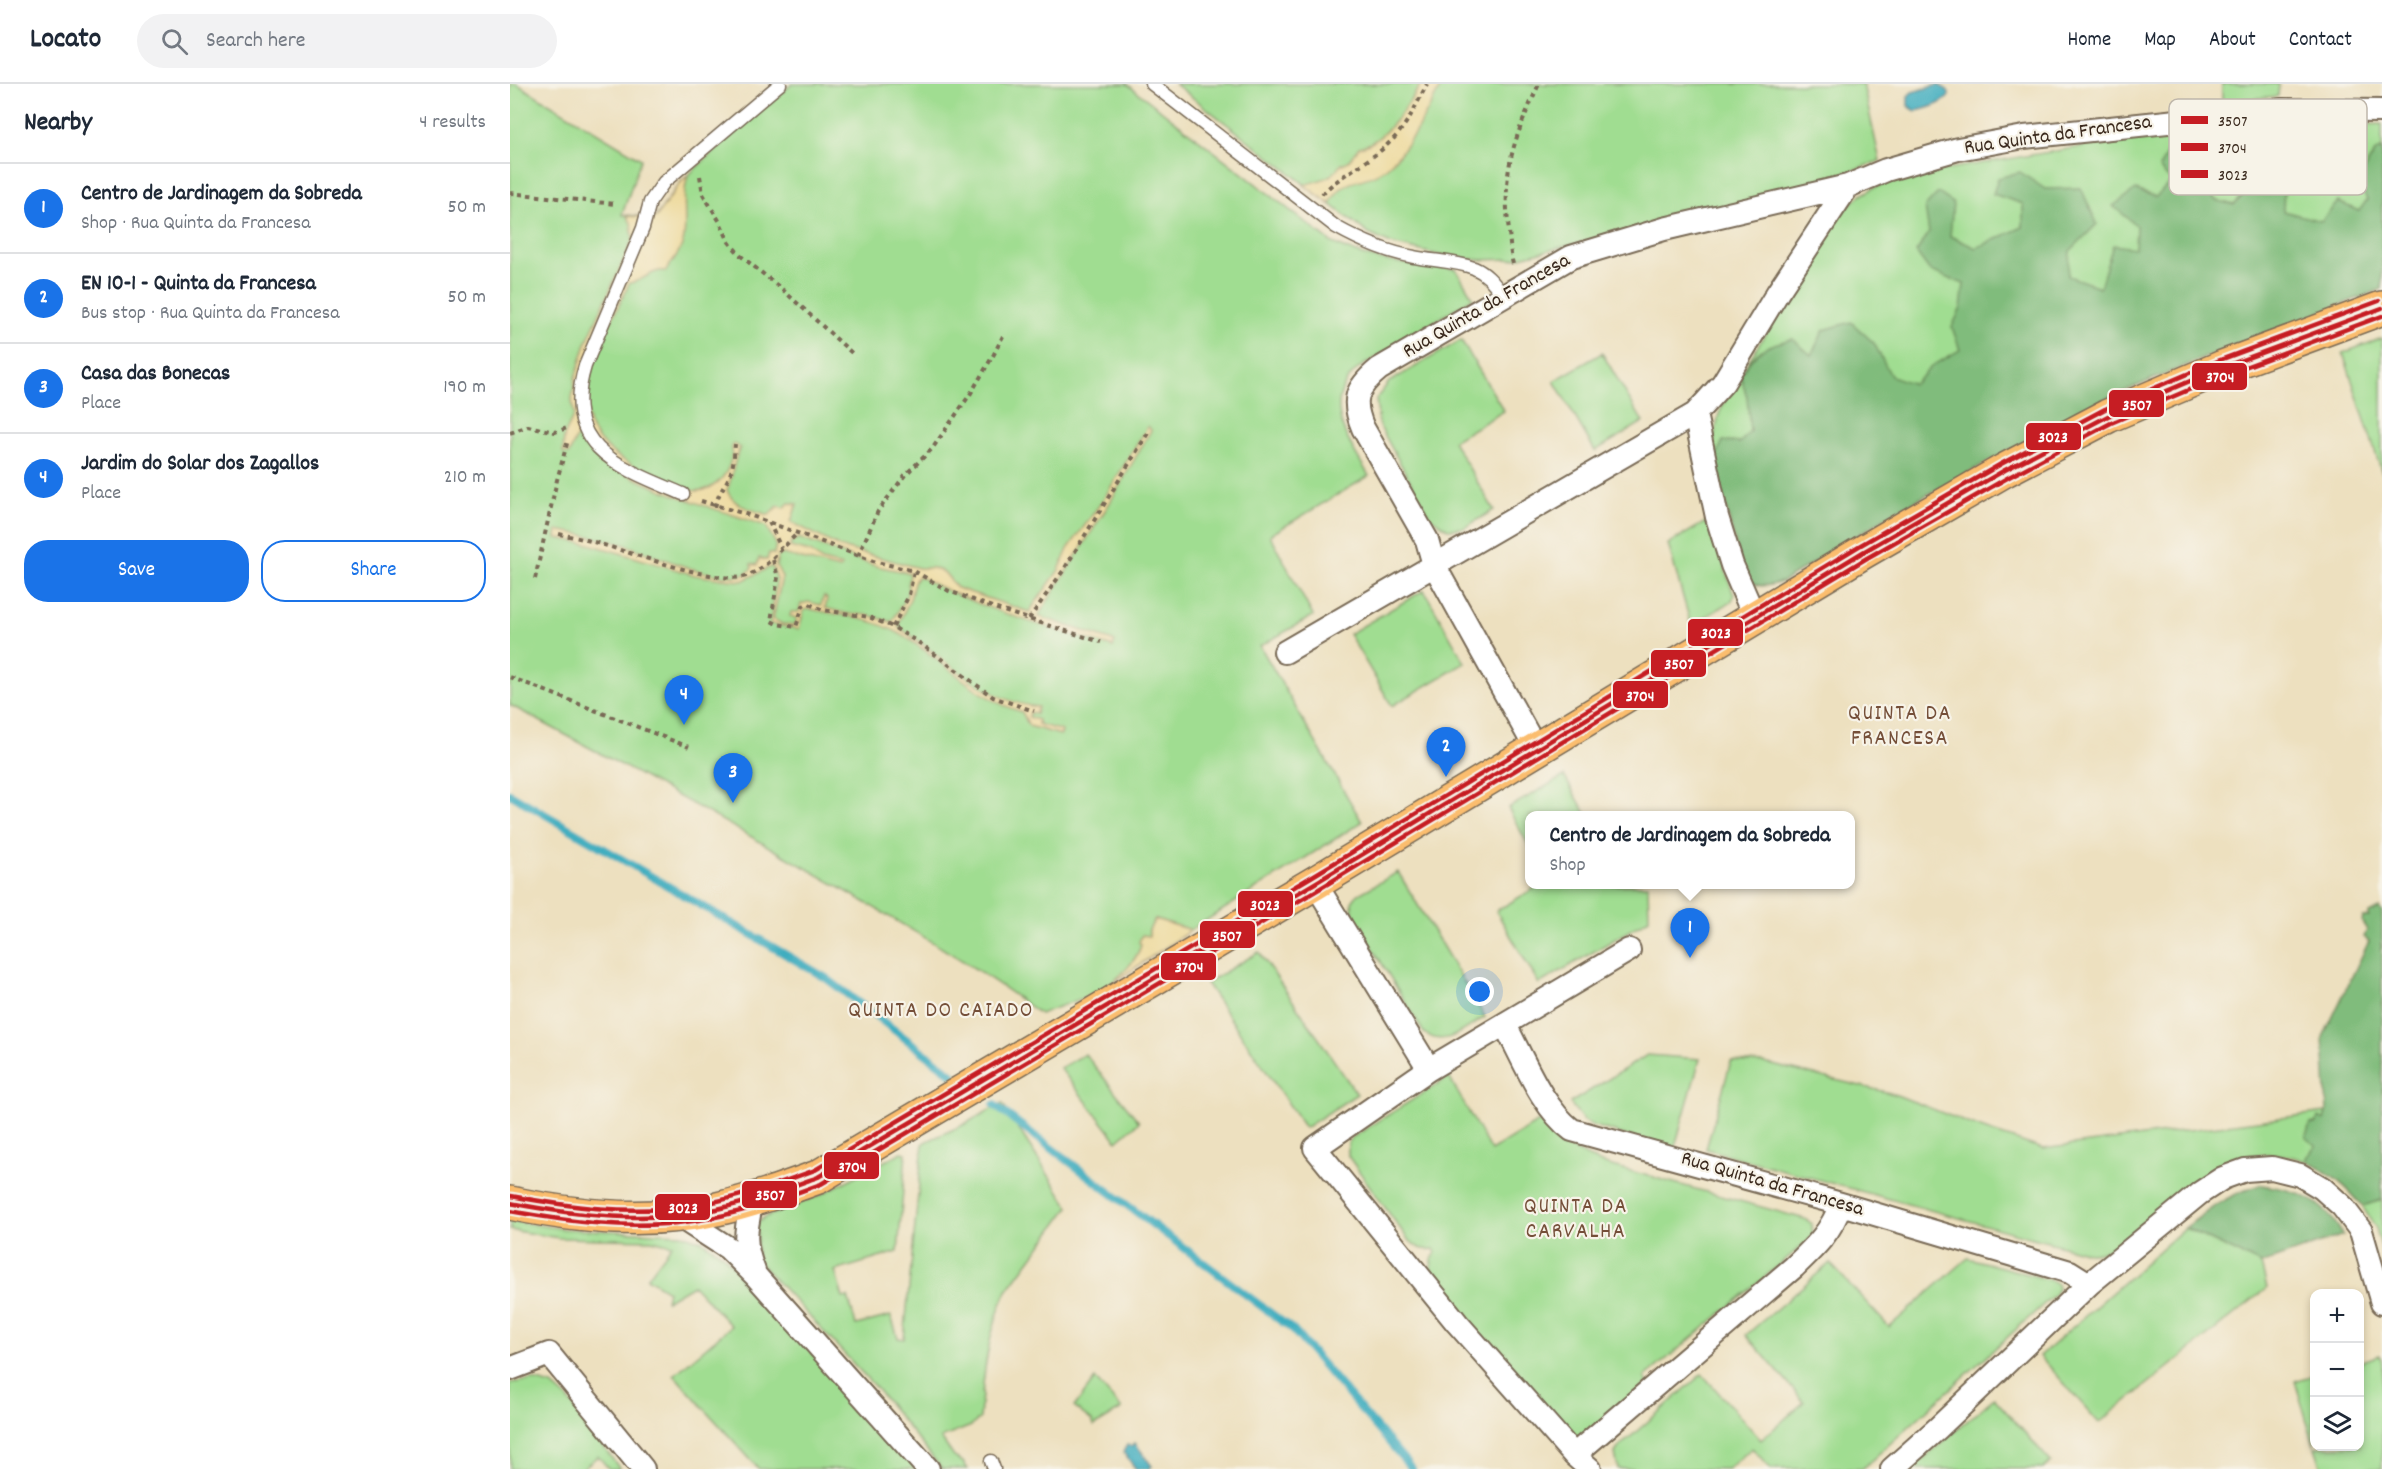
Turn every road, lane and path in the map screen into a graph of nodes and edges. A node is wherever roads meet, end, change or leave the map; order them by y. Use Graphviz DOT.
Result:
graph roads {
  1 [pos="780,84"];
  2 [pos="1152,84"];
  3 [pos="1427,84"];
  4 [pos="1539,84"];
  5 [pos="2367,111"];
  6 [pos="2382,111"];
  7 [pos="2169,121"];
  8 [pos="700,152"];
  9 [pos="1848,186"];
  10 [pos="510,193"];
  11 [pos="615,204"];
  12 [pos="1310,208"];
  13 [pos="1511,292"];
  14 [pos="2382,308"];
  15 [pos="1003,336"];
  16 [pos="854,355"];
  17 [pos="1695,414"];
  18 [pos="577,417"];
  19 [pos="510,433"];
  20 [pos="1148,433"];
  21 [pos="735,444"];
  22 [pos="683,494"];
  23 [pos="715,507"];
  24 [pos="769,522"];
  25 [pos="798,533"];
  26 [pos="559,534"];
  27 [pos="781,548"];
  28 [pos="858,556"];
  29 [pos="773,560"];
  30 [pos="1434,565"];
  31 [pos="914,571"];
  32 [pos="535,579"];
  33 [pos="1755,618"];
  34 [pos="1029,619"];
  35 [pos="892,627"];
  36 [pos="1101,642"];
  37 [pos="1285,652"];
  38 [pos="510,677"];
  39 [pos="1035,711"];
  40 [pos="688,747"];
  41 [pos="1536,748"];
  42 [pos="1315,883"];
  43 [pos="1629,950"];
  44 [pos="1505,1025"];
  45 [pos="1429,1069"];
  46 [pos="752,1200"];
  47 [pos="510,1203"];
  48 [pos="1841,1204"];
  49 [pos="677,1215"];
  50 [pos="755,1275"];
  51 [pos="2089,1284"];
  52 [pos="2382,1303"];
  53 [pos="510,1370"];
  54 [pos="1582,1462"];
  55 [pos="643,1469"];
  56 [pos="928,1469"];
  57 [pos="1892,1469"];
  1 -- 8 [label="lane"];
  2 -- 12 [label="lane"];
  3 -- 12 [label="path"];
  4 -- 13 [label="path"];
  5 -- 6 [label="street, Rua Quinta da Francesa"];
  7 -- 9 [label="street, Rua Quinta da Francesa"];
  8 -- 16 [label="path"];
  8 -- 18 [label="lane"];
  9 -- 13 [label="street, Rua Quinta da Francesa"];
  9 -- 17 [label="street"];
  10 -- 11 [label="path"];
  12 -- 13 [label="lane"];
  13 -- 30 [label="street, Rua Quinta da Francesa"];
  14 -- 33 [label="main road"];
  15 -- 28 [label="path"];
  17 -- 30 [label="street"];
  17 -- 33 [label="street"];
  18 -- 19 [label="path"];
  18 -- 22 [label="lane"];
  18 -- 32 [label="path"];
  20 -- 34 [label="path"];
  21 -- 23 [label="path"];
  22 -- 23 [label="path"];
  23 -- 24 [label="path"];
  24 -- 25 [label="path"];
  24 -- 27 [label="path"];
  25 -- 27 [label="path"];
  25 -- 28 [label="path"];
  26 -- 29 [label="path"];
  27 -- 29 [label="path"];
  28 -- 31 [label="path"];
  29 -- 35 [label="path"];
  30 -- 37 [label="street"];
  30 -- 41 [label="street, Rua Quinta da Francesa"];
  31 -- 34 [label="path"];
  31 -- 35 [label="path"];
  33 -- 41 [label="main road"];
  34 -- 36 [label="path"];
  35 -- 39 [label="path"];
  38 -- 40 [label="path"];
  41 -- 42 [label="main road"];
  42 -- 45 [label="street"];
  42 -- 46 [label="main road"];
  43 -- 44 [label="street"];
  44 -- 45 [label="street"];
  44 -- 48 [label="street, Rua Quinta da Francesa"];
  45 -- 54 [label="street"];
  46 -- 49 [label="main road"];
  46 -- 50 [label="street"];
  47 -- 49 [label="main road"];
  48 -- 51 [label="street, Rua Quinta da Francesa"];
  48 -- 54 [label="street"];
  49 -- 50 [label="street"];
  50 -- 56 [label="street"];
  51 -- 52 [label="street"];
  51 -- 57 [label="street"];
  53 -- 55 [label="street"];
}
